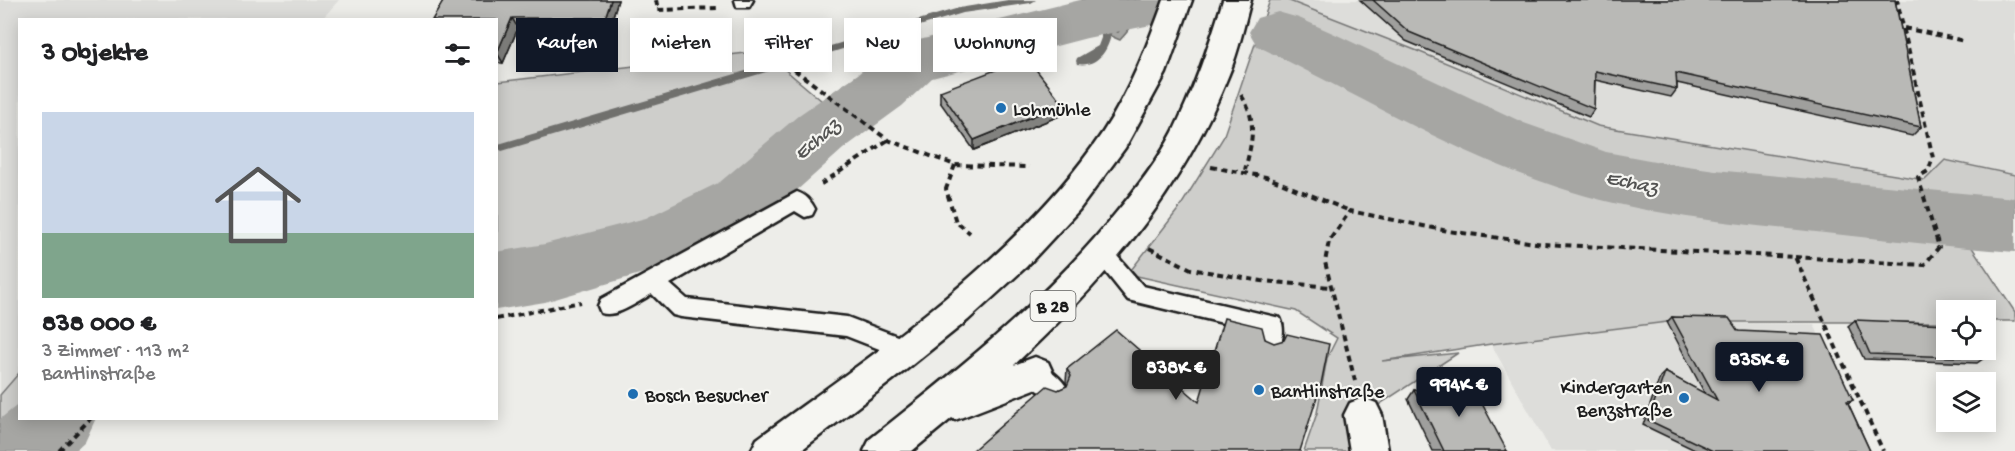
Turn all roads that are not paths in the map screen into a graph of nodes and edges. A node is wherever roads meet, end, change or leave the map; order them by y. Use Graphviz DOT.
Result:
graph roads {
  1 [pos="1178,0"];
  2 [pos="1237,0"];
  3 [pos="801,204"];
  4 [pos="1113,244"];
  5 [pos="654,282"];
  6 [pos="599,303"];
  7 [pos="1270,344"];
  8 [pos="905,350"];
  9 [pos="1046,382"];
  10 [pos="934,411"];
  11 [pos="1363,415"];
  12 [pos="771,451"];
  13 [pos="883,451"];
  14 [pos="1370,451"];
  1 -- 8 [label="main road"];
  2 -- 4 [label="main road, B 28"];
  3 -- 5 [label="lane"];
  4 -- 7 [label="lane"];
  4 -- 10 [label="main road, B 28"];
  5 -- 6 [label="lane"];
  5 -- 8 [label="lane"];
  8 -- 12 [label="main road"];
  9 -- 10 [label="main road"];
  10 -- 13 [label="main road, B 28"];
  11 -- 14 [label="main road"];
}
